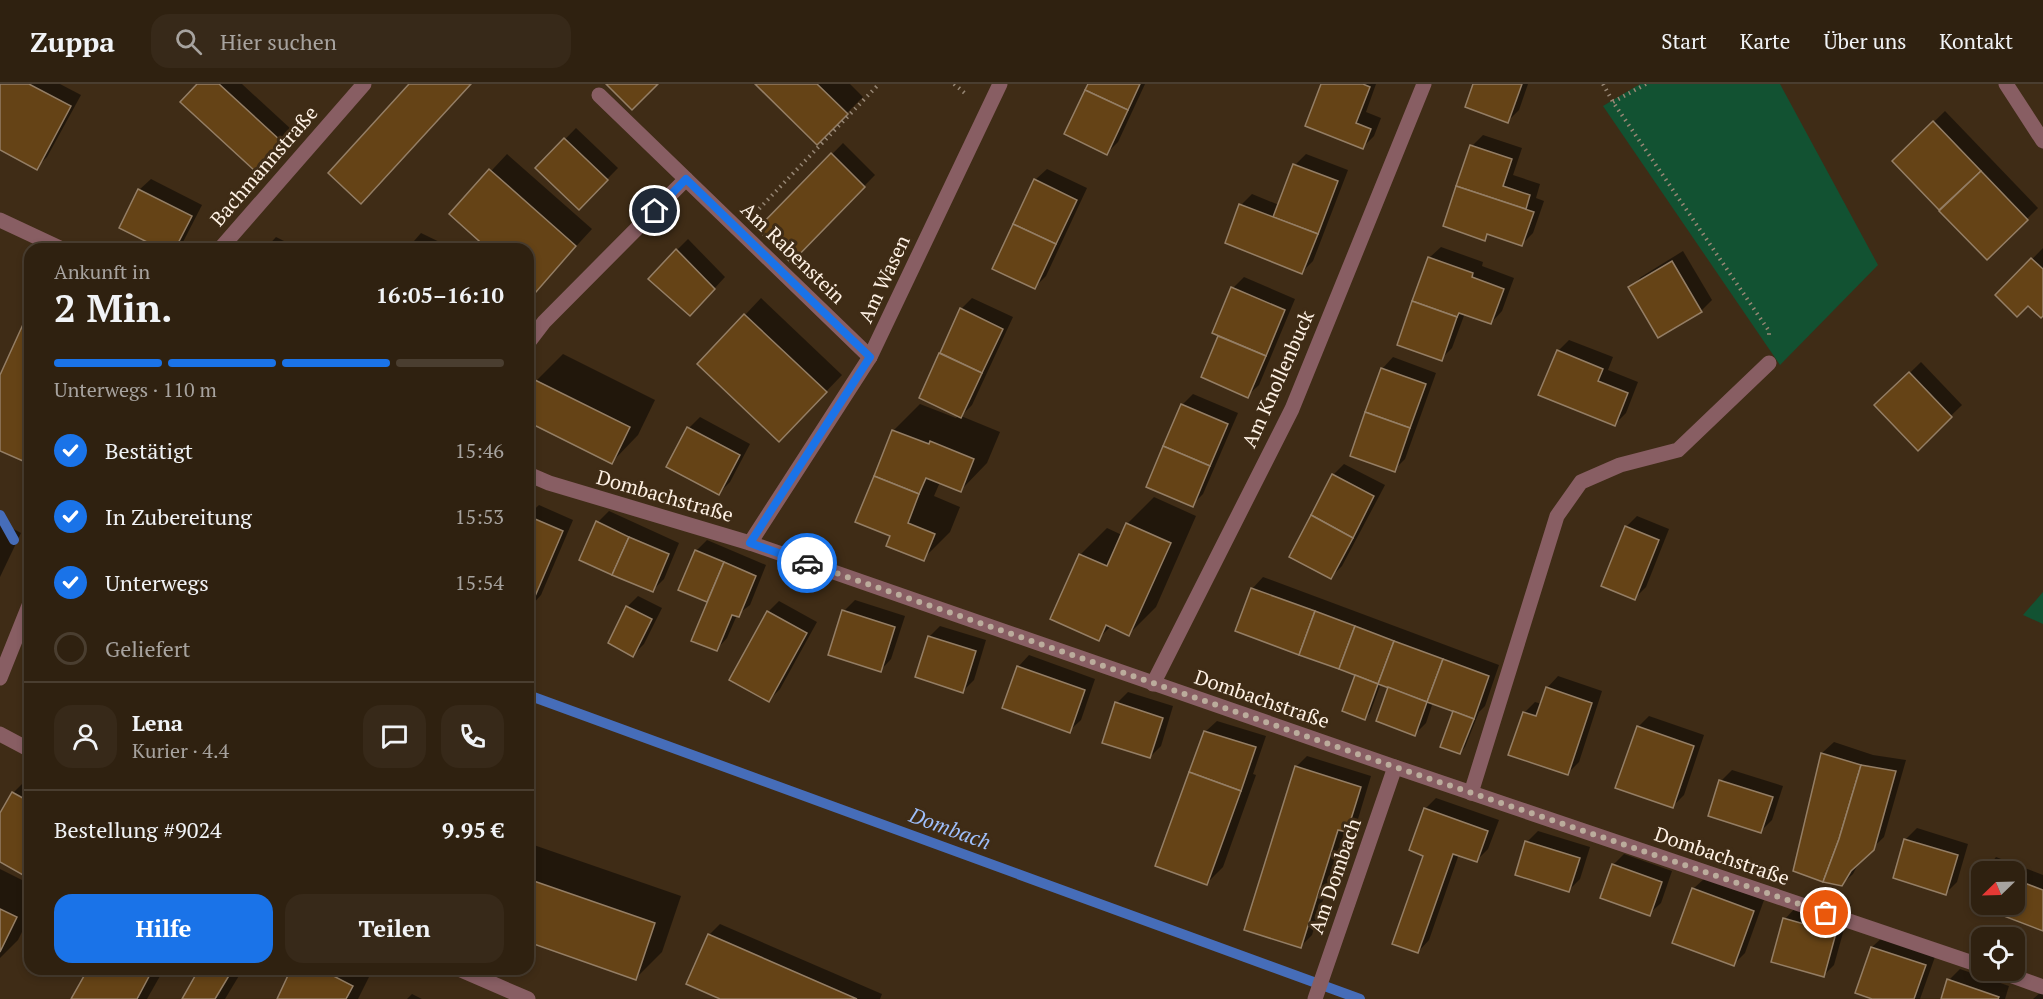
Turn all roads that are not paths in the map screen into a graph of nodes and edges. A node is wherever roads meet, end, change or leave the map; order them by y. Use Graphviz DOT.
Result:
graph roads {
  1 [pos="364,84"];
  2 [pos="1000,84"];
  3 [pos="1424,84"];
  4 [pos="2006,84"];
  5 [pos="599,95"];
  6 [pos="2043,141"];
  7 [pos="686,179"];
  8 [pos="0,220"];
  9 [pos="49,243"];
  10 [pos="225,243"];
  11 [pos="534,335"];
  12 [pos="870,357"];
  13 [pos="1769,363"];
  14 [pos="534,477"];
  15 [pos="750,543"];
  16 [pos="24,618"];
  17 [pos="0,678"];
  18 [pos="1153,684"];
  19 [pos="0,734"];
  20 [pos="24,747"];
  21 [pos="1395,767"];
  22 [pos="1471,793"];
  23 [pos="1971,962"];
  24 [pos="473,975"];
  25 [pos="2025,980"];
  26 [pos="2043,987"];
  27 [pos="1319,988"];
  28 [pos="527,999"];
  1 -- 10 [label="street, Bachmannstraße"];
  2 -- 12 [label="street, Am Wasen"];
  3 -- 18 [label="street, Am Knollenbuck"];
  4 -- 6 [label="street"];
  5 -- 7 [label="street, Am Rabenstein"];
  7 -- 11 [label="street"];
  7 -- 12 [label="street, Am Rabenstein"];
  8 -- 9 [label="street"];
  12 -- 15 [label="street, Am Wasen"];
  13 -- 22 [label="street"];
  14 -- 15 [label="street, Dombachstraße"];
  15 -- 18 [label="street, Dombachstraße"];
  16 -- 17 [label="street"];
  18 -- 21 [label="street, Dombachstraße"];
  19 -- 20 [label="street"];
  21 -- 22 [label="street, Dombachstraße"];
  21 -- 27 [label="street, Am Dombach"];
  22 -- 23 [label="street, Dombachstraße"];
  24 -- 28 [label="street"];
  25 -- 26 [label="street"];
}
